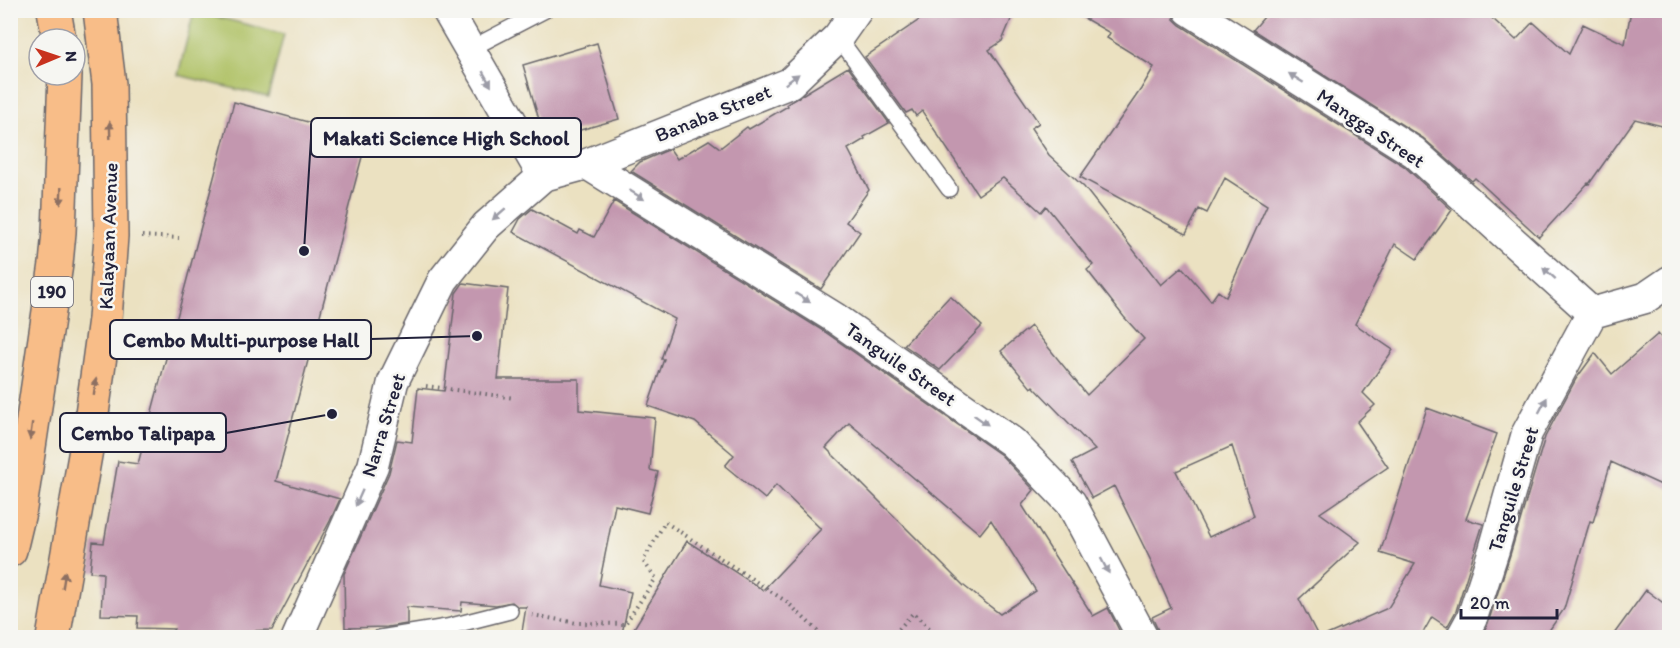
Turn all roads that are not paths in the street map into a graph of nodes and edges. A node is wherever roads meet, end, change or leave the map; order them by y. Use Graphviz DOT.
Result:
graph roads {
  1 [pos="54,10"];
  2 [pos="100,10"];
  3 [pos="447,10"];
  4 [pos="545,10"];
  5 [pos="857,10"];
  6 [pos="1189,10"];
  7 [pos="57,27"];
  8 [pos="838,37"];
  9 [pos="470,49"];
  10 [pos="64,87"];
  11 [pos="587,164"];
  12 [pos="543,176"];
  13 [pos="949,189"];
  14 [pos="1670,281"];
  15 [pos="1592,313"];
  16 [pos="10,550"];
  17 [pos="510,611"];
  18 [pos="53,638"];
  19 [pos="297,638"];
  20 [pos="380,638"];
  21 [pos="1143,638"];
  22 [pos="1461,638"];
  1 -- 7 [label="main road"];
  18 -- 2 [label="main road, Kalayaan Avenue, one-way"];
  3 -- 9 [label="street"];
  4 -- 9 [label="lane"];
  5 -- 8 [label="street, Banaba Street"];
  15 -- 6 [label="street, Mangga Street, one-way"];
  11 -- 8 [label="street, Banaba Street, one-way"];
  8 -- 13 [label="lane"];
  9 -- 12 [label="street, one-way"];
  10 -- 16 [label="main road, 190, one-way"];
  11 -- 12 [label="street, Banaba Street"];
  11 -- 21 [label="street, Tanguile Street, one-way"];
  12 -- 19 [label="street, Narra Street, one-way"];
  14 -- 15 [label="street"];
  22 -- 15 [label="street, Tanguile Street, one-way"];
  17 -- 20 [label="lane"];
}
